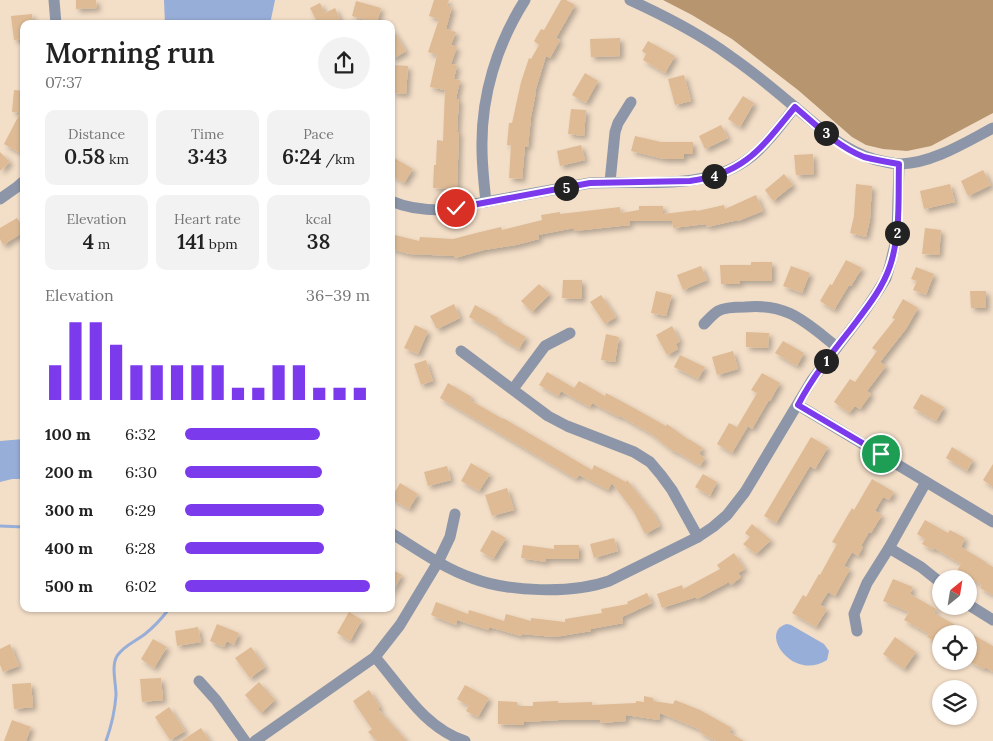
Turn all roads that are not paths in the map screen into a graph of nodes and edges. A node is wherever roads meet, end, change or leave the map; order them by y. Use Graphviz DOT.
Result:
graph roads {
  1 [pos="54,0"];
  2 [pos="525,0"];
  3 [pos="630,0"];
  4 [pos="56,20"];
  5 [pos="631,102"];
  6 [pos="795,107"];
  7 [pos="993,128"];
  8 [pos="899,164"];
  9 [pos="610,182"];
  10 [pos="20,184"];
  11 [pos="0,199"];
  12 [pos="395,202"];
  13 [pos="486,202"];
  14 [pos="704,324"];
  15 [pos="570,333"];
  16 [pos="837,347"];
  17 [pos="461,351"];
  18 [pos="513,389"];
  19 [pos="798,405"];
  20 [pos="926,482"];
  21 [pos="455,514"];
  22 [pos="993,522"];
  23 [pos="395,535"];
  24 [pos="698,537"];
  25 [pos="889,548"];
  26 [pos="438,562"];
  27 [pos="932,576"];
  28 [pos="978,611"];
  29 [pos="993,620"];
  30 [pos="857,631"];
  31 [pos="375,657"];
  32 [pos="199,681"];
  33 [pos="245,741"];
  34 [pos="255,741"];
  35 [pos="465,741"];
  1 -- 4 [label="street"];
  2 -- 13 [label="street"];
  3 -- 6 [label="street"];
  5 -- 9 [label="street"];
  6 -- 8 [label="street"];
  6 -- 9 [label="street"];
  7 -- 8 [label="street"];
  8 -- 16 [label="street"];
  9 -- 13 [label="street"];
  10 -- 11 [label="street"];
  12 -- 13 [label="street"];
  14 -- 16 [label="street"];
  15 -- 18 [label="street"];
  16 -- 19 [label="street"];
  17 -- 18 [label="street"];
  18 -- 24 [label="street"];
  19 -- 20 [label="street"];
  19 -- 24 [label="street"];
  20 -- 22 [label="street"];
  20 -- 25 [label="street"];
  21 -- 26 [label="street"];
  23 -- 26 [label="street"];
  24 -- 26 [label="street"];
  25 -- 27 [label="street"];
  25 -- 30 [label="street"];
  26 -- 31 [label="street"];
  28 -- 29 [label="street"];
  31 -- 34 [label="street"];
  31 -- 35 [label="street"];
  32 -- 33 [label="street"];
}
